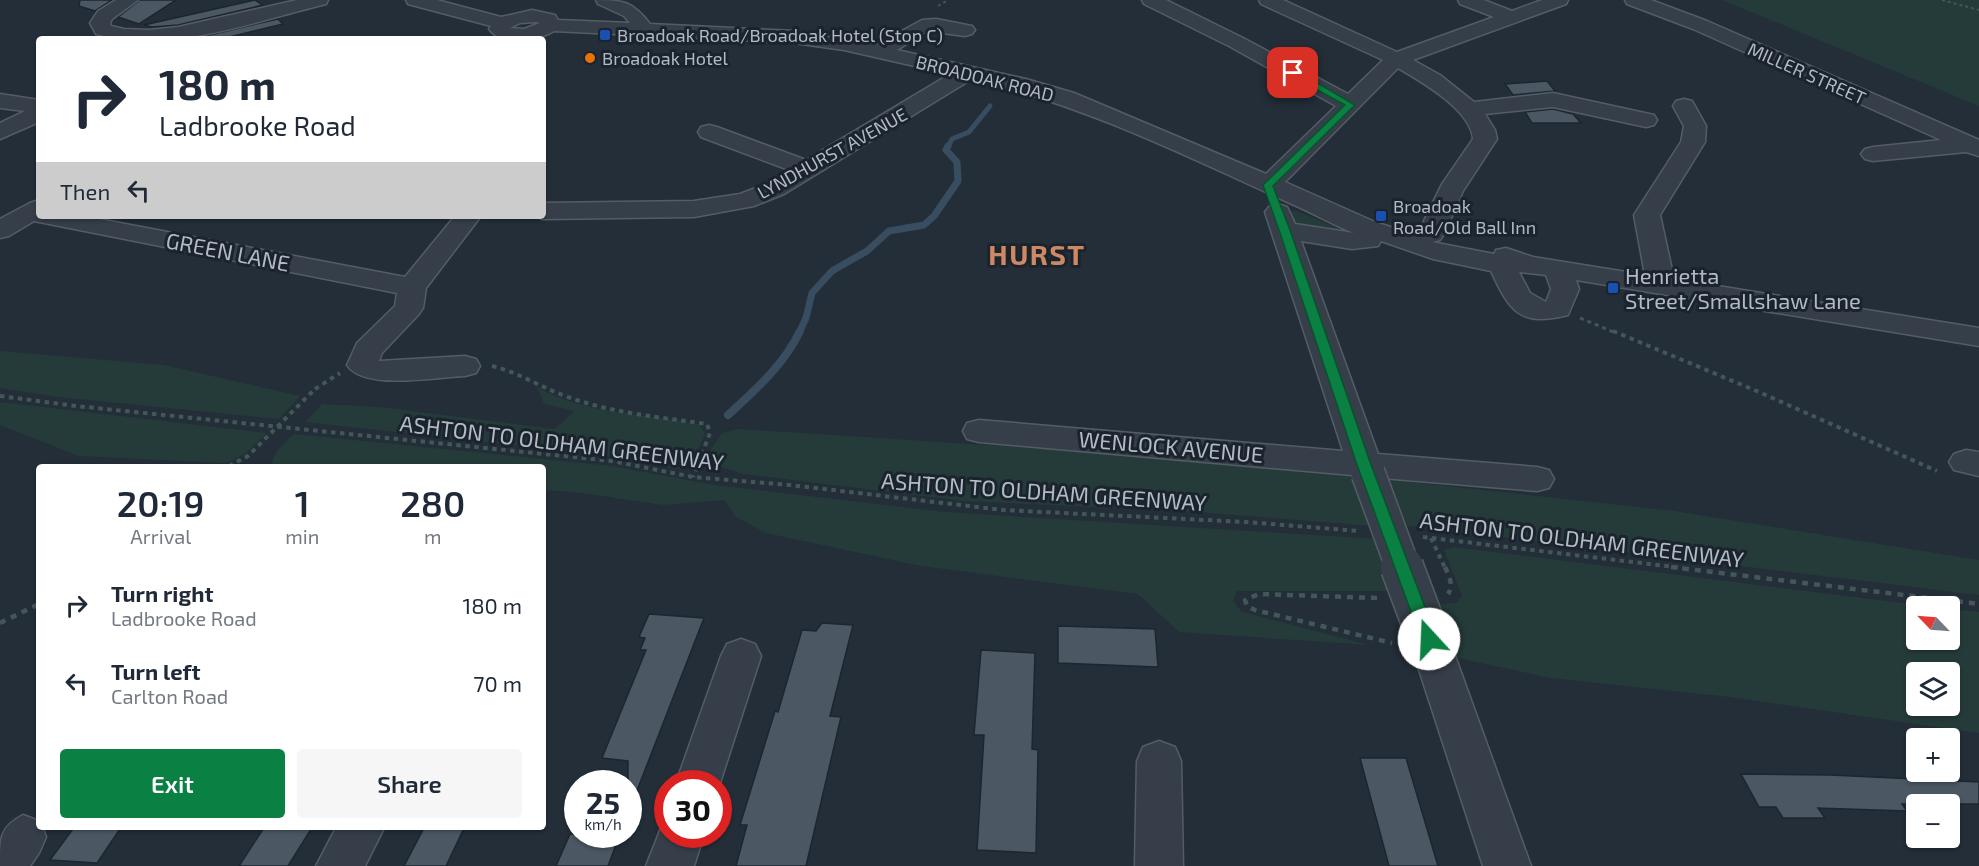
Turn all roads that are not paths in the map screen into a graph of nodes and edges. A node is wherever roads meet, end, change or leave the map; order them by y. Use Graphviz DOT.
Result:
graph roads {
  1 [pos="129,0"];
  2 [pos="319,0"];
  3 [pos="415,0"];
  4 [pos="605,0"];
  5 [pos="1151,0"];
  6 [pos="1268,0"];
  7 [pos="1467,0"];
  8 [pos="1559,0"];
  9 [pos="1634,0"];
  10 [pos="1512,17"];
  11 [pos="510,19"];
  12 [pos="645,30"];
  13 [pos="965,30"];
  14 [pos="879,52"];
  15 [pos="1396,59"];
  16 [pos="967,73"];
  17 [pos="0,101"];
  18 [pos="1351,105"];
  19 [pos="1684,106"];
  20 [pos="36,107"];
  21 [pos="1469,109"];
  22 [pos="36,114"];
  23 [pos="1646,120"];
  24 [pos="0,132"];
  25 [pos="709,132"];
  26 [pos="1974,146"];
  27 [pos="1873,154"];
  28 [pos="809,169"];
  29 [pos="1268,185"];
  30 [pos="1452,189"];
  31 [pos="546,211"];
  32 [pos="36,214"];
  33 [pos="68,219"];
  34 [pos="466,219"];
  35 [pos="0,230"];
  36 [pos="1285,230"];
  37 [pos="1405,249"];
  38 [pos="1484,250"];
  39 [pos="1558,268"];
  40 [pos="1662,285"];
  41 [pos="412,287"];
  42 [pos="1979,337"];
  43 [pos="465,366"];
  44 [pos="979,431"];
  45 [pos="1365,468"];
  46 [pos="1537,478"];
  47 [pos="741,656"];
  48 [pos="1159,761"];
  49 [pos="702,770"];
  50 [pos="360,830"];
  51 [pos="676,848"];
  52 [pos="340,866"];
  53 [pos="670,866"];
  54 [pos="1159,866"];
  55 [pos="1507,866"];
  1 -- 2 [label="street"];
  3 -- 11 [label="street"];
  4 -- 12 [label="street"];
  5 -- 18 [label="street"];
  6 -- 15 [label="street"];
  7 -- 10 [label="street"];
  8 -- 10 [label="street"];
  9 -- 26 [label="street, MILLER STREET"];
  10 -- 15 [label="street"];
  11 -- 12 [label="street, BROADOAK ROAD"];
  12 -- 14 [label="street, BROADOAK ROAD"];
  13 -- 14 [label="street"];
  14 -- 16 [label="street, BROADOAK ROAD"];
  15 -- 18 [label="street"];
  15 -- 21 [label="street"];
  16 -- 28 [label="street, LYNDHURST AVENUE"];
  16 -- 29 [label="street, BROADOAK ROAD"];
  17 -- 20 [label="street"];
  18 -- 29 [label="street"];
  19 -- 40 [label="street"];
  21 -- 23 [label="street"];
  21 -- 30 [label="street"];
  22 -- 24 [label="street"];
  25 -- 28 [label="street"];
  26 -- 27 [label="street"];
  28 -- 31 [label="street, LYNDHURST AVENUE"];
  29 -- 36 [label="street"];
  29 -- 37 [label="street, BROADOAK ROAD"];
  30 -- 37 [label="street"];
  30 -- 38 [label="street"];
  32 -- 35 [label="street"];
  33 -- 41 [label="street, GREEN LANE"];
  34 -- 41 [label="street"];
  36 -- 37 [label="street"];
  36 -- 45 [label="street"];
  37 -- 38 [label="street"];
  38 -- 39 [label="street"];
  38 -- 39 [label="street"];
  39 -- 40 [label="street"];
  40 -- 42 [label="street"];
  41 -- 43 [label="street"];
  44 -- 45 [label="street, WENLOCK AVENUE"];
  45 -- 46 [label="street, WENLOCK AVENUE"];
  45 -- 55 [label="street, bridge"];
  47 -- 49 [label="street"];
  48 -- 54 [label="street"];
  50 -- 52 [label="street"];
  51 -- 53 [label="street"];
}
